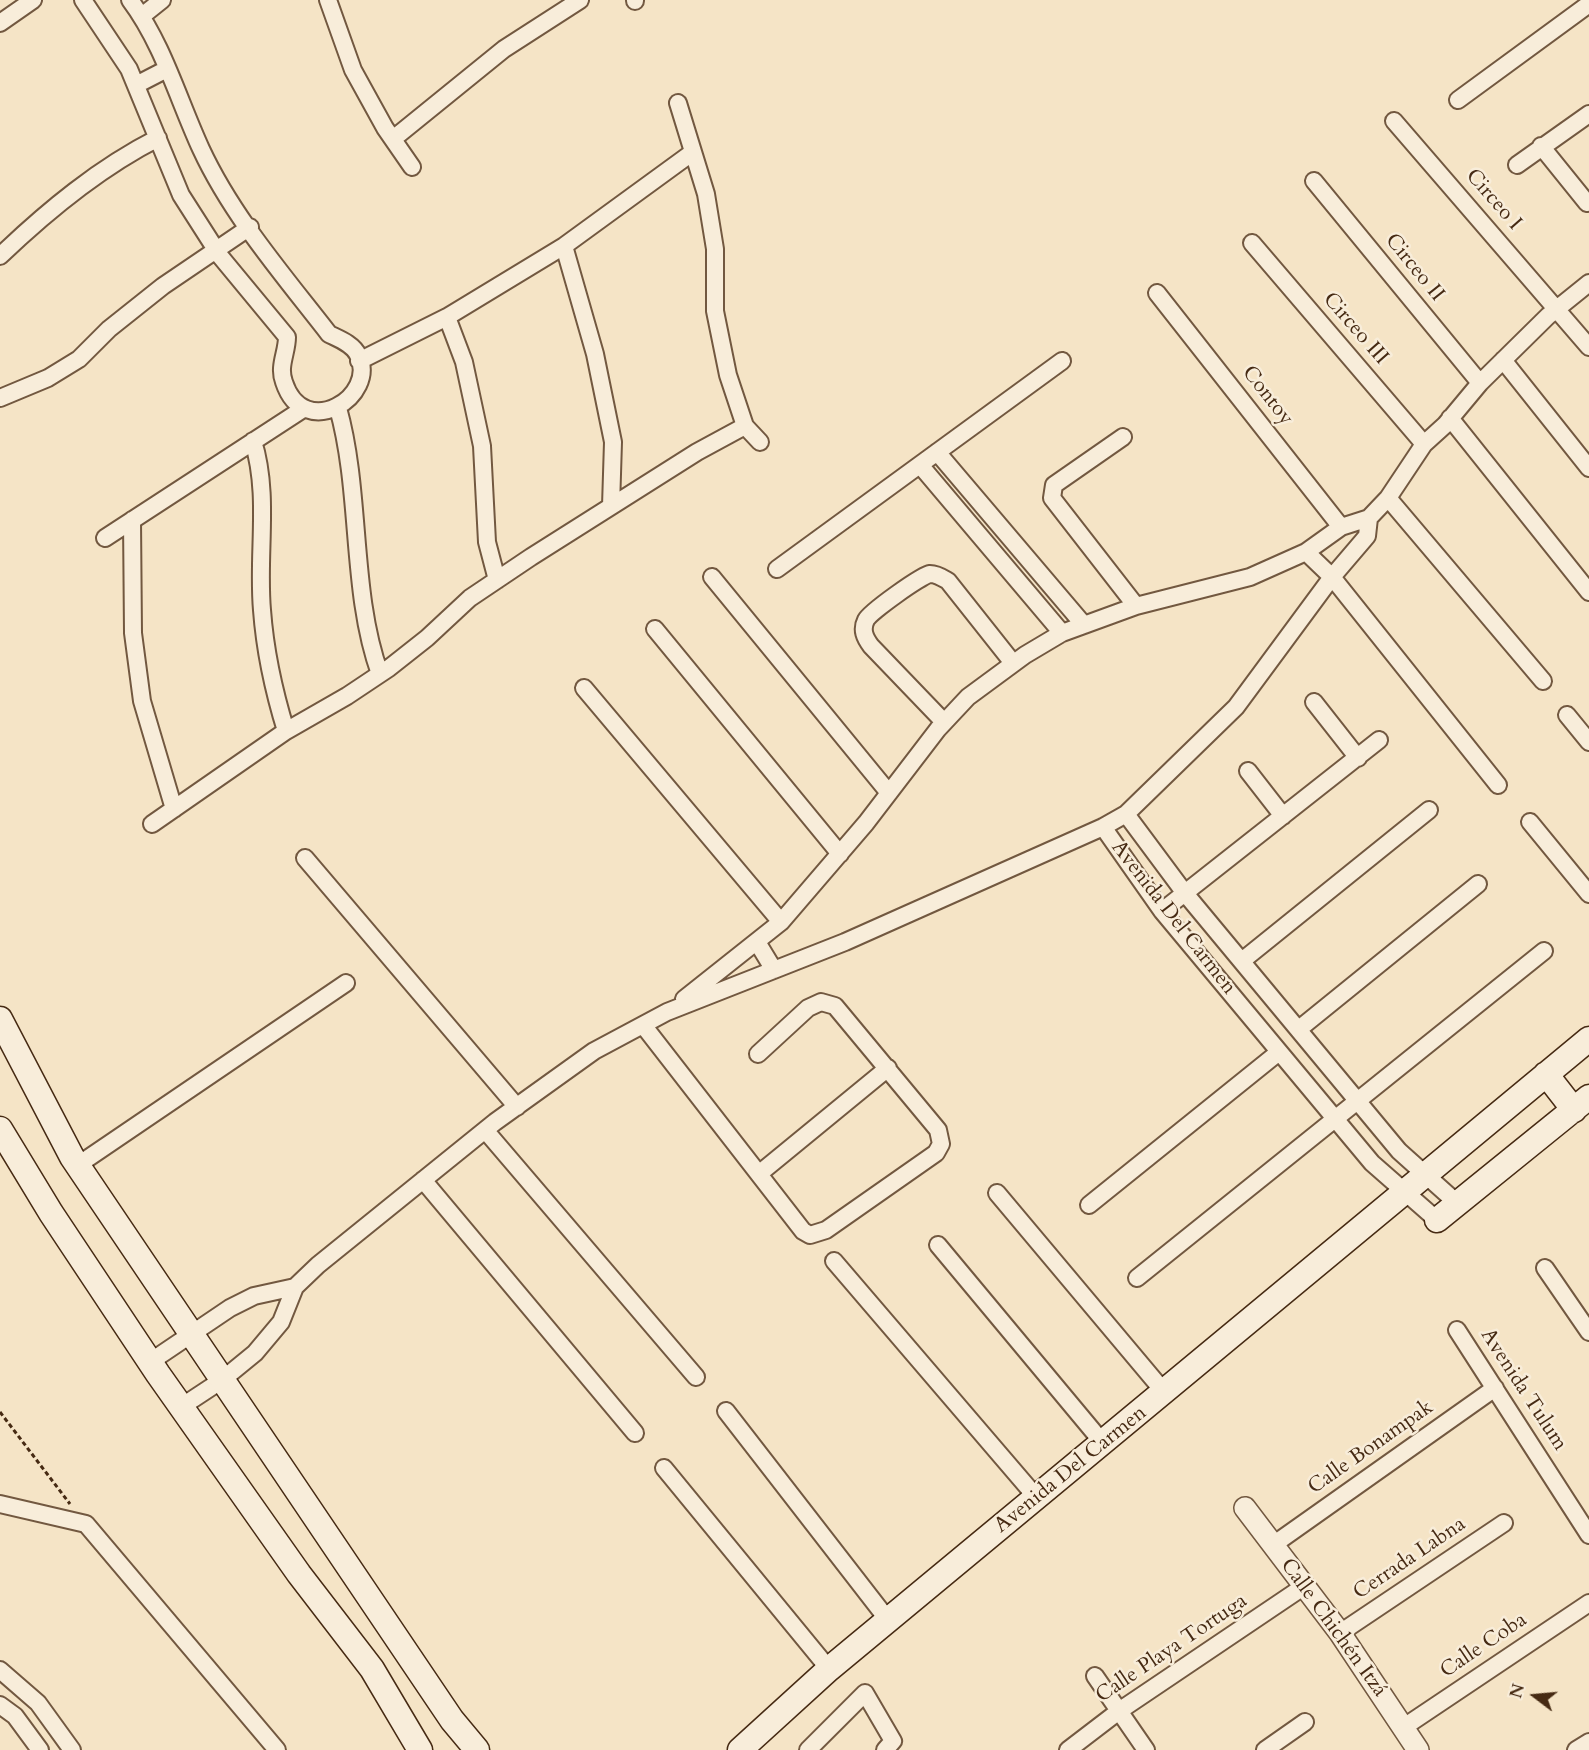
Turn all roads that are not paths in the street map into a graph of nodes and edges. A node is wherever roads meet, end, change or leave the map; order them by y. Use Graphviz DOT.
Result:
graph roads {
  1 [pos="33,0"];
  2 [pos="83,0"];
  3 [pos="130,0"];
  4 [pos="162,0"];
  5 [pos="328,0"];
  6 [pos="579,0"];
  7 [pos="1589,4"];
  8 [pos="142,16"];
  9 [pos="0,23"];
  10 [pos="167,69"];
  11 [pos="136,85"];
  12 [pos="1458,100"];
  13 [pos="678,103"];
  14 [pos="1589,114"];
  15 [pos="1394,121"];
  16 [pos="158,138"];
  17 [pos="393,139"];
  18 [pos="1541,146"];
  19 [pos="693,152"];
  20 [pos="1517,165"];
  21 [pos="412,167"];
  22 [pos="1314,181"];
  23 [pos="1587,203"];
  24 [pos="250,227"];
  25 [pos="1251,243"];
  26 [pos="564,246"];
  27 [pos="216,250"];
  28 [pos="0,256"];
  29 [pos="1589,283"];
  30 [pos="1157,293"];
  31 [pos="1557,308"];
  32 [pos="447,316"];
  33 [pos="1589,347"];
  34 [pos="1503,360"];
  35 [pos="359,361"];
  36 [pos="1062,361"];
  37 [pos="1480,383"];
  38 [pos="0,398"];
  39 [pos="338,408"];
  40 [pos="303,409"];
  41 [pos="1450,418"];
  42 [pos="745,426"];
  43 [pos="1123,437"];
  44 [pos="253,441"];
  45 [pos="760,442"];
  46 [pos="1424,444"];
  47 [pos="937,452"];
  48 [pos="920,465"];
  49 [pos="1589,468"];
  50 [pos="1388,498"];
  51 [pos="611,506"];
  52 [pos="1369,518"];
  53 [pos="132,520"];
  54 [pos="1341,527"];
  55 [pos="105,537"];
  56 [pos="1306,552"];
  57 [pos="777,569"];
  58 [pos="712,577"];
  59 [pos="1332,577"];
  60 [pos="497,580"];
  61 [pos="1589,592"];
  62 [pos="1136,606"];
  63 [pos="1084,626"];
  64 [pos="655,629"];
  65 [pos="1062,633"];
  66 [pos="1013,663"];
  67 [pos="380,674"];
  68 [pos="1543,681"];
  69 [pos="584,688"];
  70 [pos="1314,702"];
  71 [pos="1567,715"];
  72 [pos="944,722"];
  73 [pos="286,732"];
  74 [pos="1379,740"];
  75 [pos="1589,742"];
  76 [pos="1358,758"];
  77 [pos="1248,771"];
  78 [pos="1498,784"];
  79 [pos="890,793"];
  80 [pos="174,809"];
  81 [pos="1430,810"];
  82 [pos="1126,814"];
  83 [pos="1283,816"];
  84 [pos="1530,822"];
  85 [pos="152,824"];
  86 [pos="1103,827"];
  87 [pos="840,854"];
  88 [pos="305,858"];
  89 [pos="1478,884"];
  90 [pos="1184,892"];
  91 [pos="1589,894"];
  92 [pos="1162,911"];
  93 [pos="781,922"];
  94 [pos="756,942"];
  95 [pos="1544,951"];
  96 [pos="1243,960"];
  97 [pos="774,970"];
  98 [pos="346,983"];
  99 [pos="667,1012"];
  100 [pos="0,1019"];
  101 [pos="643,1025"];
  102 [pos="1299,1029"];
  103 [pos="1589,1039"];
  104 [pos="1279,1052"];
  105 [pos="758,1054"];
  106 [pos="888,1068"];
  107 [pos="1546,1074"];
  108 [pos="1357,1099"];
  109 [pos="1581,1103"];
  110 [pos="517,1107"];
  111 [pos="1334,1117"];
  112 [pos="0,1129"];
  113 [pos="485,1130"];
  114 [pos="78,1165"];
  115 [pos="760,1173"];
  116 [pos="1423,1175"];
  117 [pos="423,1180"];
  118 [pos="1403,1191"];
  119 [pos="997,1193"];
  120 [pos="1456,1203"];
  121 [pos="1089,1205"];
  122 [pos="1437,1220"];
  123 [pos="938,1245"];
  124 [pos="834,1261"];
  125 [pos="1545,1268"];
  126 [pos="1137,1278"];
  127 [pos="295,1287"];
  128 [pos="1457,1330"];
  129 [pos="1589,1332"];
  130 [pos="192,1335"];
  131 [pos="150,1362"];
  132 [pos="696,1377"];
  133 [pos="222,1380"];
  134 [pos="1495,1388"];
  135 [pos="1165,1393"];
  136 [pos="181,1407"];
  137 [pos="726,1411"];
  138 [pos="635,1433"];
  139 [pos="1103,1443"];
  140 [pos="664,1468"];
  141 [pos="1037,1498"];
  142 [pos="0,1504"];
  143 [pos="1245,1508"];
  144 [pos="1504,1523"];
  145 [pos="1589,1534"];
  146 [pos="1273,1545"];
  147 [pos="1303,1587"];
  148 [pos="1589,1603"];
  149 [pos="888,1620"];
  150 [pos="1340,1633"];
  151 [pos="829,1669"];
  152 [pos="0,1670"];
  153 [pos="1095,1676"];
  154 [pos="0,1705"];
  155 [pos="1119,1711"];
  156 [pos="1305,1722"];
  157 [pos="1404,1727"];
  158 [pos="1589,1742"];
  159 [pos="40,1750"];
  160 [pos="72,1750"];
  161 [pos="277,1750"];
  162 [pos="420,1750"];
  163 [pos="477,1750"];
  164 [pos="740,1750"];
  165 [pos="808,1750"];
  166 [pos="885,1750"];
  167 [pos="1068,1750"];
  168 [pos="1146,1750"];
  169 [pos="1264,1750"];
  170 [pos="1418,1750"];
  171 [pos="1576,1750"];
  1 -- 9 [label="street"];
  2 -- 11 [label="street"];
  3 -- 8 [label="street"];
  4 -- 8 [label="street"];
  5 -- 17 [label="street"];
  6 -- 17 [label="street"];
  7 -- 12 [label="street"];
  8 -- 10 [label="street"];
  10 -- 11 [label="street"];
  10 -- 24 [label="street"];
  11 -- 16 [label="street"];
  13 -- 19 [label="street"];
  14 -- 18 [label="street"];
  15 -- 31 [label="street, Circeo I"];
  16 -- 27 [label="street"];
  16 -- 28 [label="street"];
  17 -- 21 [label="street"];
  18 -- 20 [label="street"];
  18 -- 23 [label="street"];
  19 -- 26 [label="street"];
  19 -- 42 [label="street"];
  22 -- 37 [label="street, Circeo II"];
  24 -- 27 [label="street"];
  24 -- 35 [label="street"];
  25 -- 46 [label="street, Circeo III"];
  26 -- 32 [label="street"];
  26 -- 51 [label="street"];
  27 -- 38 [label="street"];
  27 -- 40 [label="street"];
  29 -- 31 [label="street"];
  30 -- 54 [label="street, Contoy"];
  31 -- 33 [label="street, Circeo I"];
  31 -- 34 [label="street"];
  32 -- 35 [label="street"];
  32 -- 60 [label="street"];
  34 -- 37 [label="street"];
  34 -- 49 [label="street"];
  35 -- 39 [label="street"];
  36 -- 47 [label="street"];
  37 -- 41 [label="street"];
  39 -- 40 [label="street"];
  39 -- 67 [label="street"];
  40 -- 44 [label="street"];
  41 -- 46 [label="street"];
  41 -- 61 [label="street"];
  42 -- 45 [label="street"];
  42 -- 51 [label="street"];
  43 -- 62 [label="street"];
  44 -- 53 [label="street"];
  44 -- 73 [label="street"];
  46 -- 50 [label="street"];
  47 -- 48 [label="street"];
  47 -- 63 [label="street"];
  48 -- 57 [label="street"];
  48 -- 65 [label="street"];
  50 -- 52 [label="street"];
  50 -- 68 [label="street"];
  51 -- 60 [label="street"];
  52 -- 54 [label="street"];
  52 -- 59 [label="street"];
  53 -- 55 [label="street"];
  53 -- 80 [label="street"];
  54 -- 56 [label="street"];
  56 -- 59 [label="street"];
  56 -- 62 [label="street"];
  58 -- 79 [label="street"];
  59 -- 78 [label="street"];
  59 -- 82 [label="street"];
  60 -- 67 [label="street"];
  62 -- 63 [label="street"];
  63 -- 65 [label="street"];
  64 -- 87 [label="street"];
  65 -- 66 [label="street"];
  66 -- 72 [label="street"];
  66 -- 72 [label="street"];
  67 -- 73 [label="street"];
  69 -- 93 [label="street"];
  70 -- 76 [label="street"];
  71 -- 75 [label="street"];
  72 -- 79 [label="street"];
  73 -- 80 [label="street"];
  74 -- 76 [label="street"];
  76 -- 83 [label="street"];
  77 -- 83 [label="street"];
  79 -- 87 [label="street"];
  80 -- 85 [label="street"];
  81 -- 96 [label="street"];
  82 -- 86 [label="street, Avenida Del Carmen"];
  82 -- 90 [label="street, Avenida Del Carmen"];
  83 -- 90 [label="street"];
  84 -- 91 [label="street"];
  86 -- 92 [label="street, Avenida Del Carmen"];
  86 -- 97 [label="street"];
  87 -- 93 [label="street"];
  88 -- 110 [label="street"];
  89 -- 102 [label="street"];
  90 -- 92 [label="street"];
  90 -- 96 [label="street, Avenida Del Carmen"];
  92 -- 104 [label="street, Avenida Del Carmen"];
  93 -- 94 [label="street"];
  94 -- 97 [label="street"];
  94 -- 99 [label="street"];
  95 -- 108 [label="street"];
  96 -- 102 [label="street, Avenida Del Carmen"];
  97 -- 99 [label="street"];
  98 -- 114 [label="street"];
  99 -- 101 [label="street"];
  100 -- 114 [label="main road"];
  101 -- 110 [label="street"];
  101 -- 115 [label="street"];
  102 -- 108 [label="street, Avenida Del Carmen"];
  103 -- 107 [label="main road, Avenida Del Carmen"];
  104 -- 111 [label="street, Avenida Del Carmen"];
  104 -- 121 [label="street"];
  105 -- 106 [label="street"];
  106 -- 115 [label="street"];
  106 -- 115 [label="street"];
  107 -- 109 [label="main road"];
  107 -- 116 [label="main road, Avenida Del Carmen"];
  108 -- 111 [label="street"];
  108 -- 116 [label="street, Avenida Del Carmen"];
  109 -- 120 [label="main road, Avenida Del Carmen"];
  110 -- 113 [label="street"];
  111 -- 118 [label="street, Avenida Del Carmen"];
  111 -- 126 [label="street"];
  112 -- 131 [label="main road"];
  113 -- 117 [label="street"];
  113 -- 132 [label="street"];
  114 -- 130 [label="main road"];
  116 -- 118 [label="main road, Avenida Del Carmen"];
  116 -- 120 [label="street, Avenida Del Carmen"];
  117 -- 127 [label="street"];
  117 -- 138 [label="street"];
  118 -- 122 [label="street, Avenida Del Carmen"];
  118 -- 135 [label="main road, Avenida Del Carmen"];
  119 -- 135 [label="street"];
  120 -- 122 [label="main road, Avenida Del Carmen"];
  123 -- 139 [label="street"];
  124 -- 141 [label="street"];
  125 -- 129 [label="street"];
  127 -- 130 [label="street"];
  127 -- 133 [label="street"];
  128 -- 134 [label="street, Avenida Tulum"];
  130 -- 131 [label="street"];
  130 -- 133 [label="main road"];
  131 -- 136 [label="main road"];
  133 -- 136 [label="street"];
  133 -- 163 [label="main road"];
  134 -- 145 [label="street, Avenida Tulum"];
  134 -- 146 [label="street, Calle Bonampak"];
  135 -- 139 [label="main road, Avenida Del Carmen"];
  136 -- 162 [label="main road"];
  137 -- 149 [label="street"];
  139 -- 141 [label="main road, Avenida Del Carmen"];
  140 -- 151 [label="street"];
  141 -- 149 [label="main road, Avenida Del Carmen"];
  142 -- 161 [label="street"];
  143 -- 146 [label="street, Calle Chichén Itzá"];
  144 -- 150 [label="street, Cerrada Labna"];
  146 -- 147 [label="street, Calle Chichén Itzá"];
  147 -- 150 [label="street, Calle Chichén Itzá"];
  147 -- 155 [label="street, Calle Playa Tortuga"];
  148 -- 157 [label="street, Calle Coba"];
  149 -- 151 [label="main road, Avenida Del Carmen"];
  150 -- 157 [label="street, Calle Chichén Itzá"];
  151 -- 164 [label="main road, Avenida Del Carmen"];
  152 -- 160 [label="street"];
  153 -- 155 [label="street"];
  154 -- 159 [label="street"];
  155 -- 167 [label="street, Calle Playa Tortuga"];
  155 -- 168 [label="street"];
  156 -- 169 [label="street"];
  157 -- 170 [label="street, Calle Chichén Itzá"];
  158 -- 171 [label="street"];
  165 -- 166 [label="street"];
}
